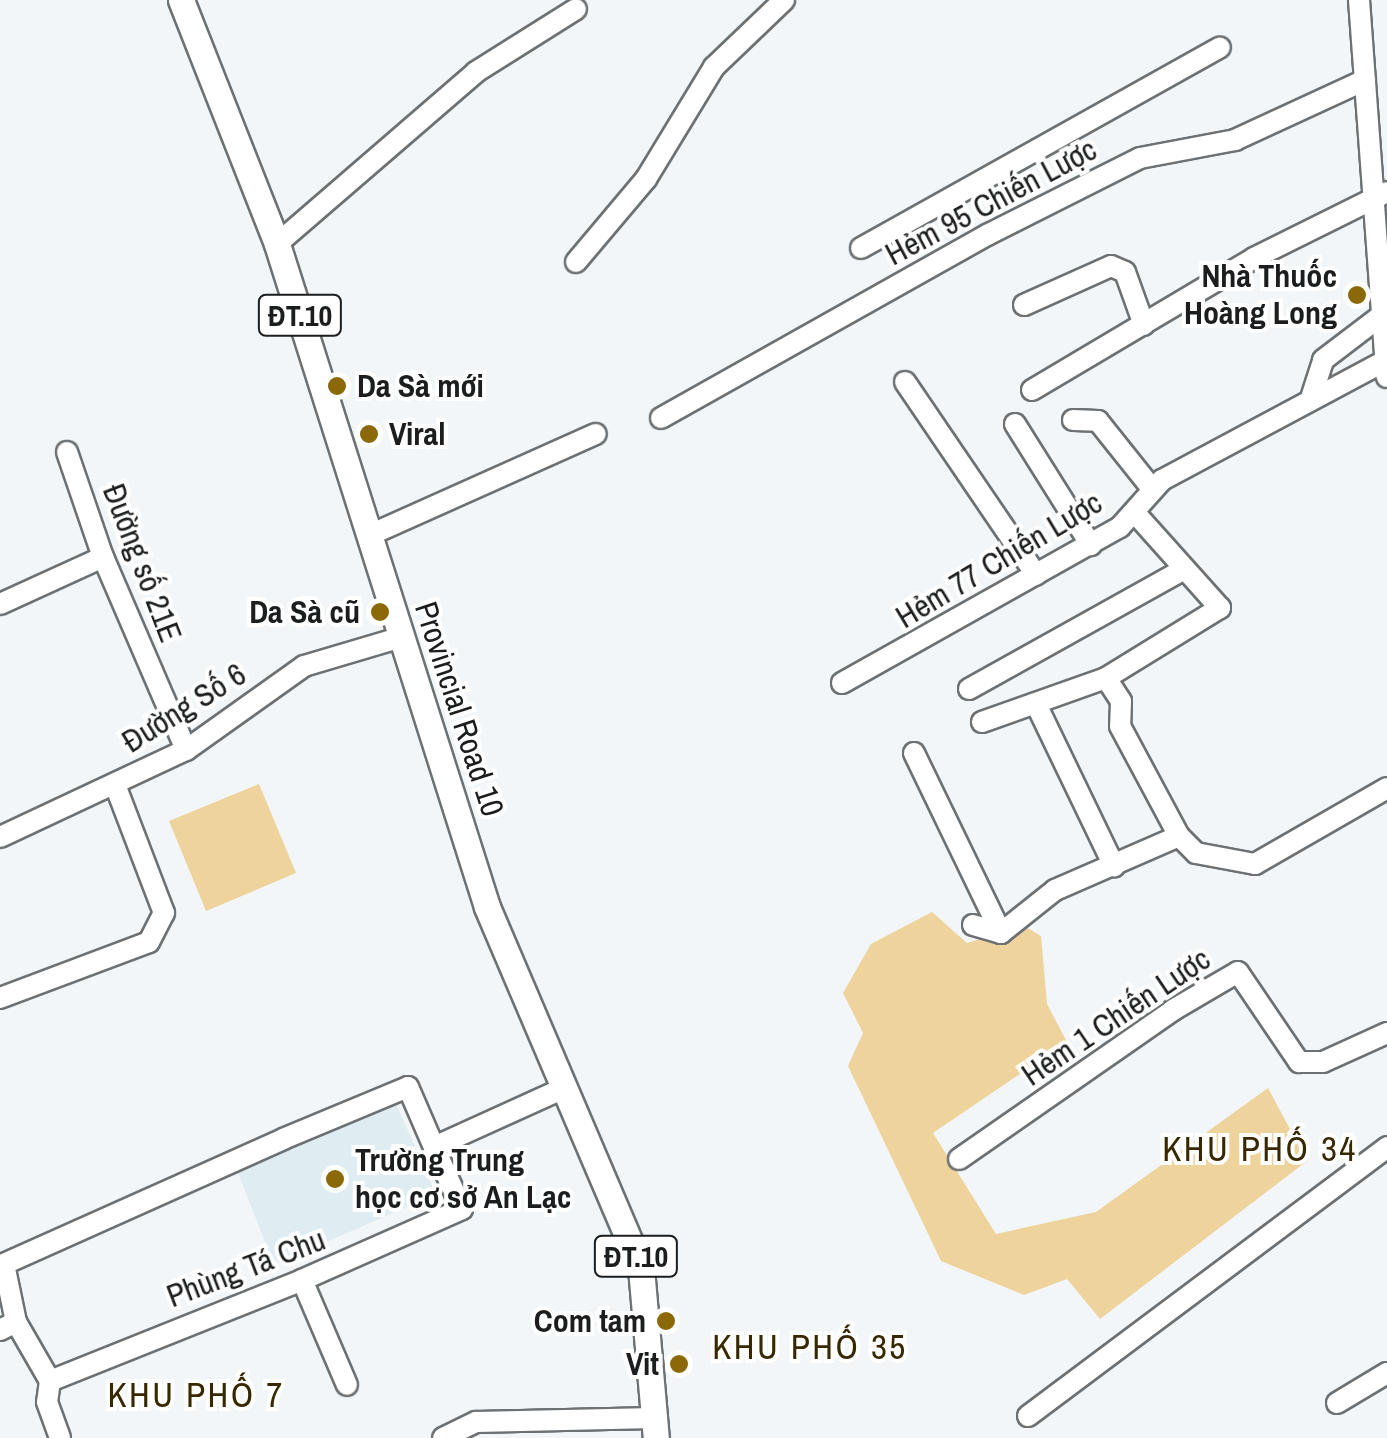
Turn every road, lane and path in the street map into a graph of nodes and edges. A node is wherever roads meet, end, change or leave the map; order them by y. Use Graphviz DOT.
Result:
graph roads {
  1 [pos="182,0"];
  2 [pos="784,0"];
  3 [pos="1359,0"];
  4 [pos="576,9"];
  5 [pos="1220,47"];
  6 [pos="1365,80"];
  7 [pos="1380,196"];
  8 [pos="277,244"];
  9 [pos="861,248"];
  10 [pos="576,262"];
  11 [pos="1024,305"];
  12 [pos="1382,314"];
  13 [pos="1144,325"];
  14 [pos="1386,360"];
  15 [pos="1387,377"];
  16 [pos="905,382"];
  17 [pos="1032,390"];
  18 [pos="1311,398"];
  19 [pos="661,418"];
  20 [pos="1072,420"];
  21 [pos="1015,424"];
  22 [pos="596,434"];
  23 [pos="67,452"];
  24 [pos="1153,490"];
  25 [pos="1135,513"];
  26 [pos="372,534"];
  27 [pos="1091,545"];
  28 [pos="103,557"];
  29 [pos="1183,570"];
  30 [pos="1036,576"];
  31 [pos="0,604"];
  32 [pos="402,637"];
  33 [pos="1106,678"];
  34 [pos="842,683"];
  35 [pos="969,689"];
  36 [pos="1038,706"];
  37 [pos="982,722"];
  38 [pos="186,750"];
  39 [pos="914,753"];
  40 [pos="115,785"];
  41 [pos="1387,788"];
  42 [pos="1180,836"];
  43 [pos="0,838"];
  44 [pos="1114,866"];
  45 [pos="973,925"];
  46 [pos="1001,932"];
  47 [pos="0,998"];
  48 [pos="1387,1033"];
  49 [pos="566,1087"];
  50 [pos="1387,1147"];
  51 [pos="434,1148"];
  52 [pos="958,1159"];
  53 [pos="302,1280"];
  54 [pos="8,1326"];
  55 [pos="1387,1372"];
  56 [pos="50,1380"];
  57 [pos="347,1385"];
  58 [pos="1337,1404"];
  59 [pos="1028,1416"];
  60 [pos="655,1428"];
  61 [pos="60,1438"];
  62 [pos="443,1438"];
  1 -- 8 [label="main road, Provincial Road 10 / ĐT.10"];
  2 -- 10 [label="street"];
  3 -- 6 [label="street"];
  4 -- 8 [label="street"];
  5 -- 9 [label="street"];
  6 -- 7 [label="street"];
  6 -- 19 [label="street, Hẻm 95 Chiến Lược"];
  7 -- 12 [label="street"];
  7 -- 13 [label="street"];
  8 -- 26 [label="main road, Provincial Road 10 / ĐT.10"];
  11 -- 13 [label="street"];
  12 -- 14 [label="street"];
  12 -- 18 [label="street"];
  13 -- 17 [label="street"];
  14 -- 15 [label="street"];
  14 -- 18 [label="street, Hẻm 77 Chiến Lược"];
  16 -- 30 [label="street"];
  18 -- 24 [label="street, Hẻm 77 Chiến Lược"];
  20 -- 24 [label="street"];
  21 -- 27 [label="street"];
  22 -- 26 [label="street"];
  23 -- 28 [label="street, Đường số 21E"];
  24 -- 25 [label="street, Hẻm 77 Chiến Lược"];
  25 -- 27 [label="street, Hẻm 77 Chiến Lược"];
  25 -- 29 [label="street"];
  26 -- 32 [label="main road, Provincial Road 10 / ĐT.10"];
  27 -- 30 [label="street, Hẻm 77 Chiến Lược"];
  28 -- 31 [label="street"];
  28 -- 38 [label="street, Đường số 21E"];
  29 -- 33 [label="street"];
  29 -- 35 [label="street"];
  30 -- 34 [label="street, Hẻm 77 Chiến Lược"];
  32 -- 38 [label="street, Đường Số 6"];
  32 -- 49 [label="main road, Provincial Road 10 / ĐT.10"];
  33 -- 36 [label="street"];
  33 -- 42 [label="street"];
  36 -- 37 [label="street"];
  36 -- 44 [label="street"];
  38 -- 40 [label="street, Đường Số 6"];
  39 -- 46 [label="street"];
  40 -- 43 [label="street, Đường Số 6"];
  40 -- 47 [label="street"];
  41 -- 42 [label="street"];
  42 -- 44 [label="street"];
  44 -- 46 [label="street"];
  45 -- 46 [label="street"];
  48 -- 52 [label="street, Hẻm 1 Chiến Lược"];
  49 -- 51 [label="street"];
  49 -- 60 [label="main road, Provincial Road 10 / ĐT.10"];
  50 -- 59 [label="street"];
  51 -- 53 [label="street, Phùng Tá Chu"];
  51 -- 54 [label="street, Phùng Tá Chu"];
  53 -- 56 [label="street, Phùng Tá Chu"];
  53 -- 57 [label="street"];
  54 -- 56 [label="street, Phùng Tá Chu"];
  55 -- 58 [label="street"];
  56 -- 61 [label="street"];
  60 -- 62 [label="street"];
}
